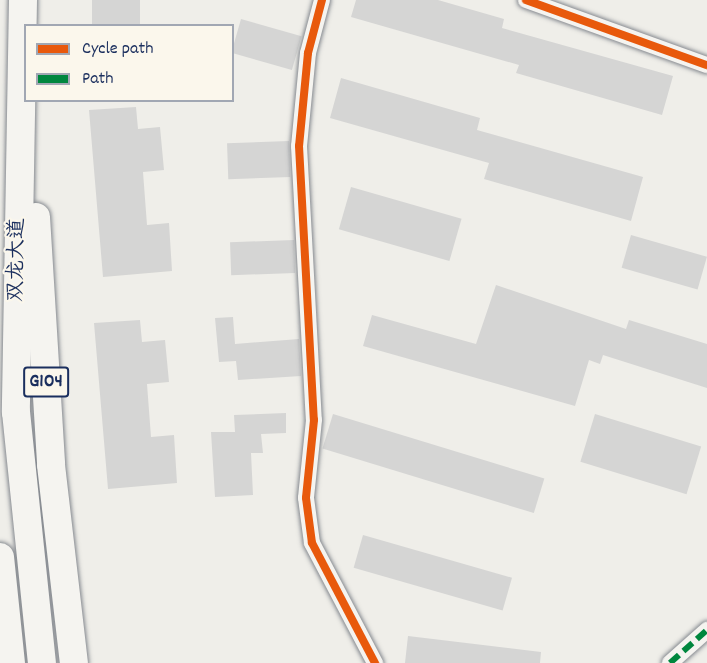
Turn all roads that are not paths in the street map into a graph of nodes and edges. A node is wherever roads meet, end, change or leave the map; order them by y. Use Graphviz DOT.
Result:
graph roads {
  1 [pos="23,0"];
  2 [pos="322,0"];
  3 [pos="526,0"];
  4 [pos="26,24"];
  5 [pos="707,65"];
  6 [pos="30,102"];
  7 [pos="0,557"];
  8 [pos="707,630"];
  9 [pos="11,663"];
  10 [pos="42,663"];
  11 [pos="74,663"];
  12 [pos="375,663"];
  13 [pos="670,663"];
  1 -- 4 [label="highway, G104"];
  1 -- 10 [label="highway, 双龙大道 / G104"];
  2 -- 12 [label="street"];
  3 -- 5 [label="street"];
  6 -- 11 [label="highway, G104"];
  7 -- 9 [label="highway"];
  8 -- 13 [label="street"];
}
